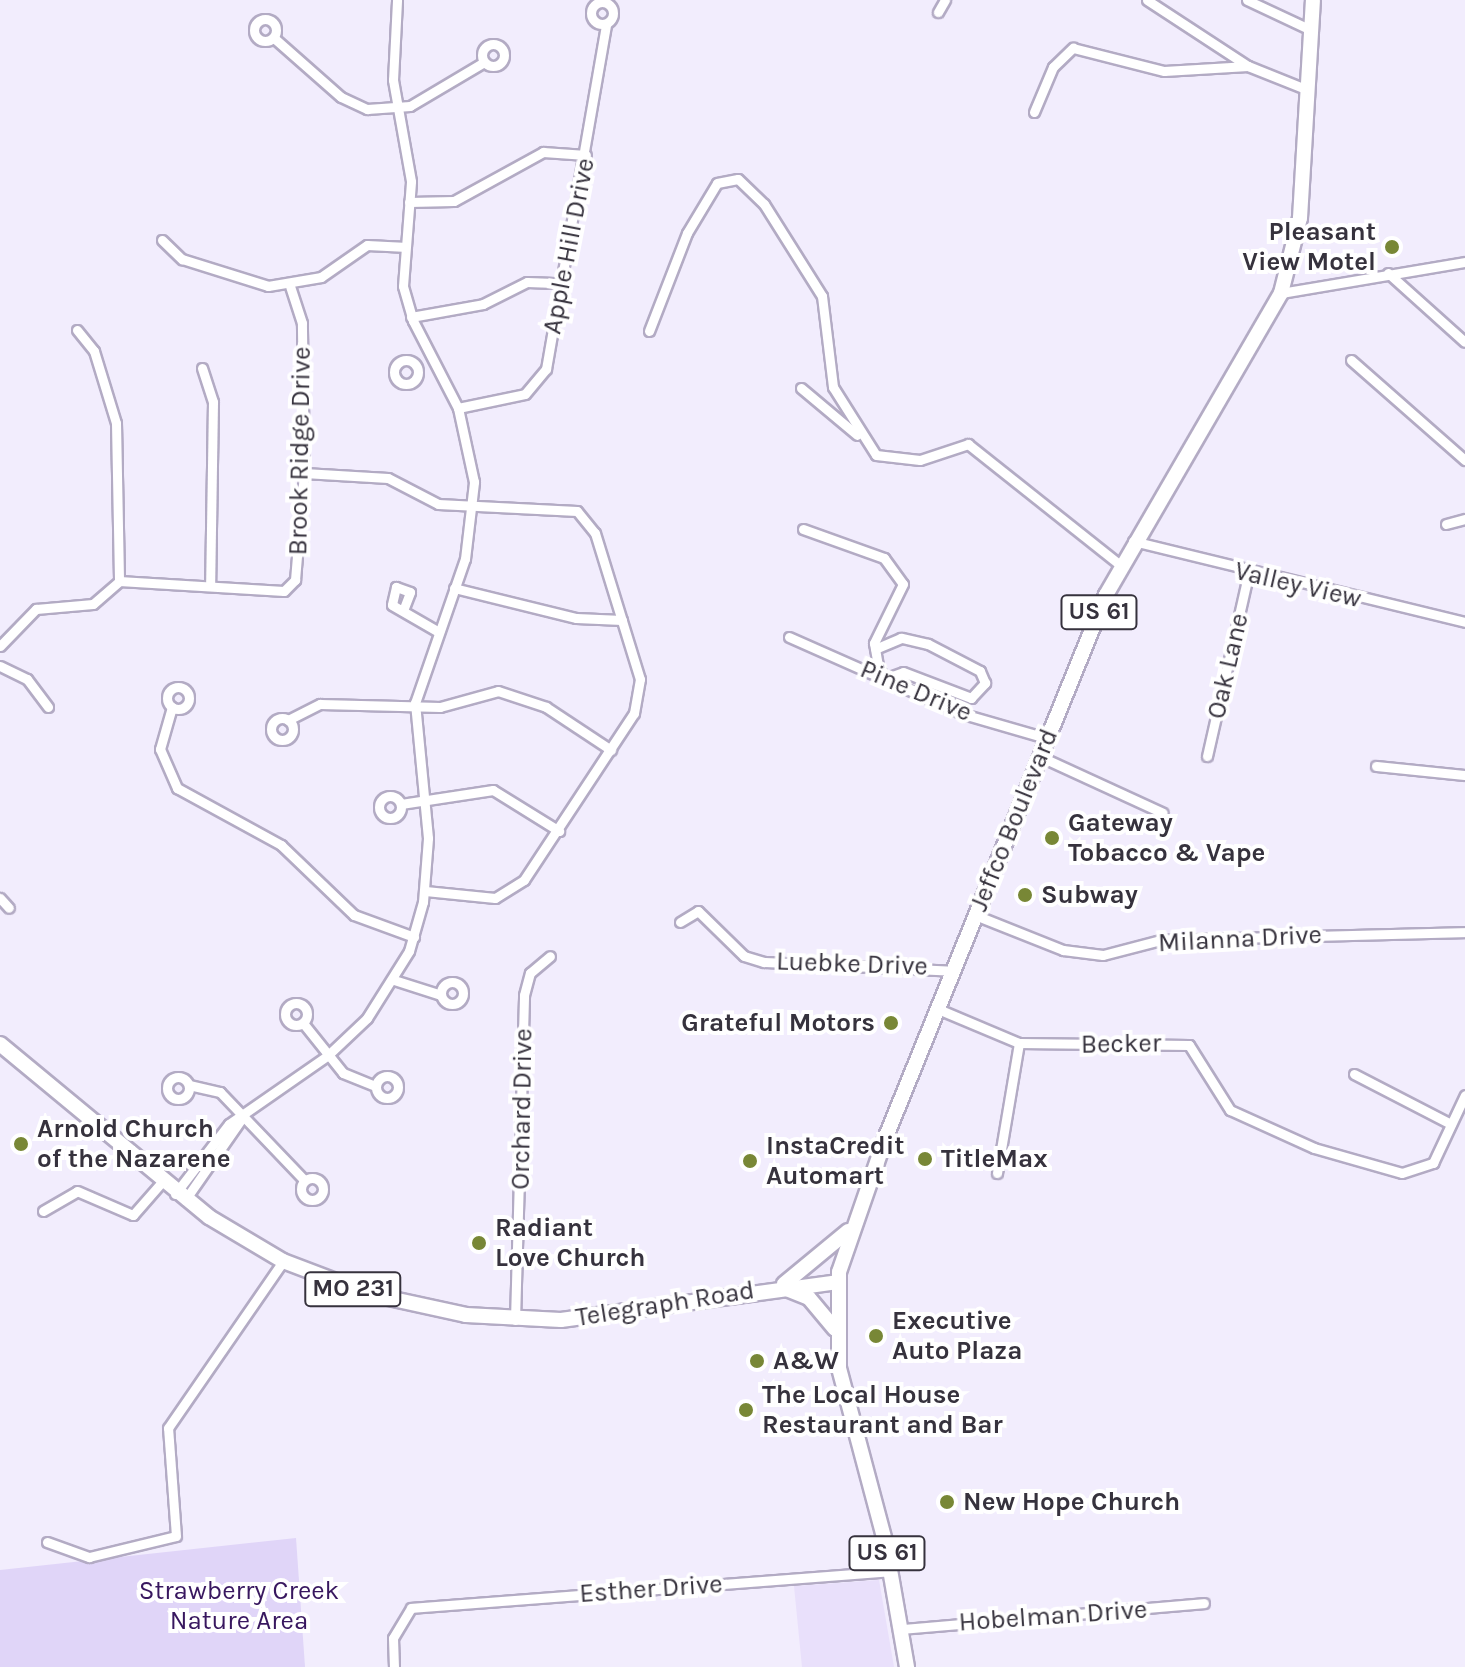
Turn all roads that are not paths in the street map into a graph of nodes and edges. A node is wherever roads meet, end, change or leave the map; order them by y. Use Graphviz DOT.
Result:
graph roads {
  1 [pos="397,0"];
  2 [pos="945,0"];
  3 [pos="1147,0"];
  4 [pos="1247,0"];
  5 [pos="1313,0"];
  6 [pos="938,12"];
  7 [pos="606,24"];
  8 [pos="1311,30"];
  9 [pos="274,38"];
  10 [pos="484,62"];
  11 [pos="1248,66"];
  12 [pos="1308,90"];
  13 [pos="398,109"];
  14 [pos="1034,112"];
  15 [pos="586,155"];
  16 [pos="409,202"];
  17 [pos="162,240"];
  18 [pos="402,247"];
  19 [pos="1465,262"];
  20 [pos="1388,273"];
  21 [pos="561,283"];
  22 [pos="290,287"];
  23 [pos="1281,293"];
  24 [pos="411,317"];
  25 [pos="77,330"];
  26 [pos="649,331"];
  27 [pos="1465,342"];
  28 [pos="432,357"];
  29 [pos="1351,360"];
  30 [pos="417,366"];
  31 [pos="202,368"];
  32 [pos="801,388"];
  33 [pos="458,408"];
  34 [pos="859,437"];
  35 [pos="1465,460"];
  36 [pos="304,473"];
  37 [pos="474,504"];
  38 [pos="1465,519"];
  39 [pos="1446,524"];
  40 [pos="803,529"];
  41 [pos="1133,541"];
  42 [pos="1120,565"];
  43 [pos="1248,575"];
  44 [pos="119,581"];
  45 [pos="210,583"];
  46 [pos="454,588"];
  47 [pos="404,608"];
  48 [pos="622,620"];
  49 [pos="1465,622"];
  50 [pos="437,631"];
  51 [pos="789,637"];
  52 [pos="0,646"];
  53 [pos="875,649"];
  54 [pos="0,666"];
  55 [pos="884,679"];
  56 [pos="415,703"];
  57 [pos="48,707"];
  58 [pos="172,707"];
  59 [pos="288,720"];
  60 [pos="1046,738"];
  61 [pos="611,750"];
  62 [pos="1039,756"];
  63 [pos="1207,756"];
  64 [pos="1376,766"];
  65 [pos="1465,775"];
  66 [pos="423,800"];
  67 [pos="401,804"];
  68 [pos="1163,813"];
  69 [pos="559,831"];
  70 [pos="425,891"];
  71 [pos="0,898"];
  72 [pos="9,908"];
  73 [pos="975,915"];
  74 [pos="680,922"];
  75 [pos="1465,932"];
  76 [pos="414,937"];
  77 [pos="550,956"];
  78 [pos="953,971"];
  79 [pos="394,980"];
  80 [pos="441,995"];
  81 [pos="938,1009"];
  82 [pos="303,1023"];
  83 [pos="1019,1043"];
  84 [pos="0,1044"];
  85 [pos="329,1055"];
  86 [pos="1354,1074"];
  87 [pos="189,1085"];
  88 [pos="376,1086"];
  89 [pos="1465,1095"];
  90 [pos="242,1118"];
  91 [pos="1451,1124"];
  92 [pos="997,1173"];
  93 [pos="304,1180"];
  94 [pos="161,1183"];
  95 [pos="180,1197"];
  96 [pos="43,1211"];
  97 [pos="851,1228"];
  98 [pos="283,1261"];
  99 [pos="837,1282"];
  100 [pos="780,1286"];
  101 [pos="515,1320"];
  102 [pos="835,1329"];
  103 [pos="47,1542"];
  104 [pos="892,1571"];
  105 [pos="1204,1603"];
  106 [pos="902,1629"];
  107 [pos="394,1667"];
  108 [pos="907,1667"];
  1 -- 13 [label="street"];
  2 -- 6 [label="street"];
  3 -- 11 [label="street"];
  4 -- 8 [label="street"];
  5 -- 8 [label="main road, Jeffco Boulevard / US 61"];
  7 -- 15 [label="street, Apple Hill Drive"];
  8 -- 12 [label="main road, Jeffco Boulevard / US 61"];
  9 -- 13 [label="street"];
  10 -- 13 [label="street"];
  11 -- 12 [label="street"];
  11 -- 14 [label="street"];
  12 -- 23 [label="main road, Jeffco Boulevard / US 61"];
  13 -- 16 [label="street"];
  15 -- 16 [label="street"];
  15 -- 21 [label="street, Apple Hill Drive"];
  16 -- 18 [label="street"];
  17 -- 22 [label="street"];
  18 -- 22 [label="street"];
  18 -- 24 [label="street"];
  19 -- 20 [label="street"];
  20 -- 23 [label="street"];
  20 -- 27 [label="street"];
  21 -- 24 [label="street"];
  21 -- 33 [label="street, Apple Hill Drive"];
  22 -- 36 [label="street, Brook Ridge Drive"];
  23 -- 41 [label="main road, Jeffco Boulevard / US 61"];
  24 -- 28 [label="street"];
  25 -- 44 [label="street"];
  26 -- 34 [label="street"];
  28 -- 30 [label="street"];
  28 -- 33 [label="street"];
  29 -- 35 [label="street"];
  31 -- 45 [label="street"];
  32 -- 34 [label="street"];
  33 -- 37 [label="street"];
  34 -- 42 [label="street"];
  36 -- 37 [label="street"];
  36 -- 45 [label="street, Brook Ridge Drive"];
  37 -- 46 [label="street"];
  37 -- 48 [label="street"];
  38 -- 39 [label="street"];
  40 -- 53 [label="street"];
  41 -- 42 [label="main road, Jeffco Boulevard / US 61"];
  41 -- 43 [label="street, Valley View"];
  42 -- 60 [label="main road, Jeffco Boulevard / US 61"];
  43 -- 49 [label="street, Valley View"];
  43 -- 63 [label="street, Oak Lane"];
  44 -- 45 [label="street, Brook Ridge Drive"];
  44 -- 52 [label="street"];
  46 -- 48 [label="street"];
  46 -- 50 [label="street"];
  47 -- 50 [label="street"];
  48 -- 61 [label="street"];
  50 -- 56 [label="street"];
  51 -- 55 [label="street, Pine Drive"];
  53 -- 55 [label="street"];
  53 -- 55 [label="street"];
  54 -- 57 [label="street"];
  55 -- 60 [label="street, Pine Drive"];
  56 -- 59 [label="street"];
  56 -- 61 [label="street"];
  56 -- 66 [label="street"];
  58 -- 76 [label="street"];
  60 -- 62 [label="main road, Jeffco Boulevard / US 61"];
  61 -- 69 [label="street"];
  62 -- 68 [label="street"];
  62 -- 73 [label="main road, Jeffco Boulevard / US 61"];
  64 -- 65 [label="street"];
  66 -- 67 [label="street"];
  66 -- 69 [label="street"];
  66 -- 70 [label="street"];
  69 -- 70 [label="street"];
  70 -- 76 [label="street"];
  71 -- 72 [label="street"];
  73 -- 75 [label="street, Milanna Drive"];
  73 -- 78 [label="main road, Jeffco Boulevard / US 61"];
  74 -- 78 [label="street, Luebke Drive"];
  76 -- 79 [label="street"];
  77 -- 101 [label="street, Orchard Drive"];
  78 -- 81 [label="main road, Jeffco Boulevard / US 61"];
  79 -- 80 [label="street"];
  79 -- 85 [label="street"];
  81 -- 83 [label="street, Becker"];
  81 -- 97 [label="main road, Jeffco Boulevard / US 61"];
  82 -- 85 [label="street"];
  83 -- 91 [label="street, Becker"];
  83 -- 92 [label="street"];
  84 -- 94 [label="main road, Telegraph Road / MO 231"];
  85 -- 88 [label="street"];
  85 -- 90 [label="street"];
  86 -- 91 [label="street"];
  87 -- 90 [label="street"];
  89 -- 91 [label="street"];
  90 -- 93 [label="street"];
  90 -- 95 [label="street"];
  94 -- 95 [label="main road, Telegraph Road / MO 231"];
  94 -- 96 [label="street"];
  95 -- 98 [label="main road, Telegraph Road / MO 231"];
  97 -- 99 [label="main road, Jeffco Boulevard / US 61"];
  97 -- 100 [label="main road"];
  98 -- 101 [label="main road, Telegraph Road / MO 231"];
  98 -- 103 [label="street"];
  99 -- 100 [label="main road, Telegraph Road / MO 231"];
  99 -- 102 [label="main road, Jeffco Boulevard / US 61"];
  100 -- 101 [label="main road, Telegraph Road / MO 231"];
  100 -- 102 [label="main road"];
  102 -- 104 [label="main road, Jeffco Boulevard / US 61"];
  104 -- 106 [label="main road, Jeffco Boulevard / US 61"];
  104 -- 107 [label="street, Esther Drive"];
  105 -- 106 [label="street, Hobelman Drive"];
  106 -- 108 [label="main road, Jeffco Boulevard / US 61"];
}
